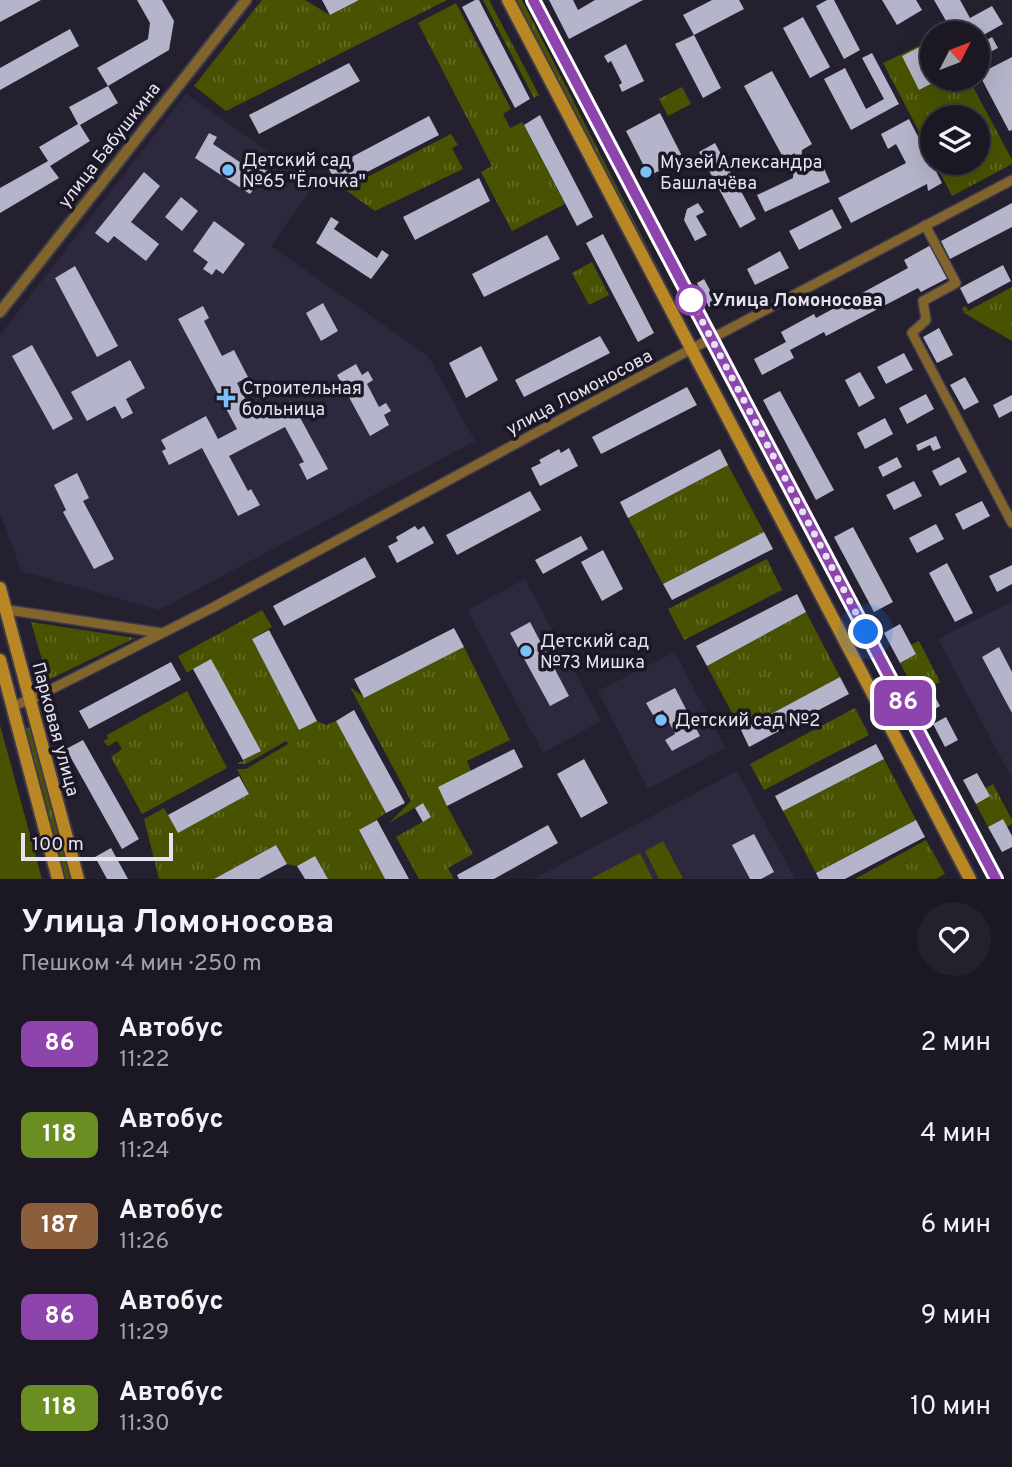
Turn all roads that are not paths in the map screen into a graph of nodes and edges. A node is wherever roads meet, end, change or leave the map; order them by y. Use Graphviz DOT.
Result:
graph roads {
  1 [pos="246,0"];
  2 [pos="508,0"];
  3 [pos="533,0"];
  4 [pos="1012,180"];
  5 [pos="925,225"];
  6 [pos="0,312"];
  7 [pos="712,339"];
  8 [pos="692,349"];
  9 [pos="1012,523"];
  10 [pos="0,588"];
  11 [pos="3,609"];
  12 [pos="162,633"];
  13 [pos="0,660"];
  14 [pos="30,700"];
  15 [pos="12,706"];
  16 [pos="58,879"];
  17 [pos="78,879"];
  18 [pos="970,879"];
  19 [pos="996,879"];
  1 -- 6 [label="street, улица Бабушкина"];
  2 -- 8 [label="main road"];
  3 -- 7 [label="main road"];
  4 -- 5 [label="street, улица Ломоносова"];
  5 -- 7 [label="street, улица Ломоносова"];
  5 -- 9 [label="street"];
  7 -- 8 [label="street, улица Ломоносова"];
  7 -- 19 [label="main road"];
  8 -- 12 [label="street, улица Ломоносова"];
  8 -- 18 [label="main road"];
  10 -- 11 [label="main road, Парковая улица"];
  11 -- 12 [label="street"];
  11 -- 14 [label="main road, Парковая улица"];
  12 -- 14 [label="street, улица Ломоносова"];
  13 -- 15 [label="main road, Парковая улица"];
  14 -- 15 [label="street, улица Ломоносова"];
  14 -- 17 [label="main road, Парковая улица"];
  15 -- 16 [label="main road, Парковая улица"];
}
